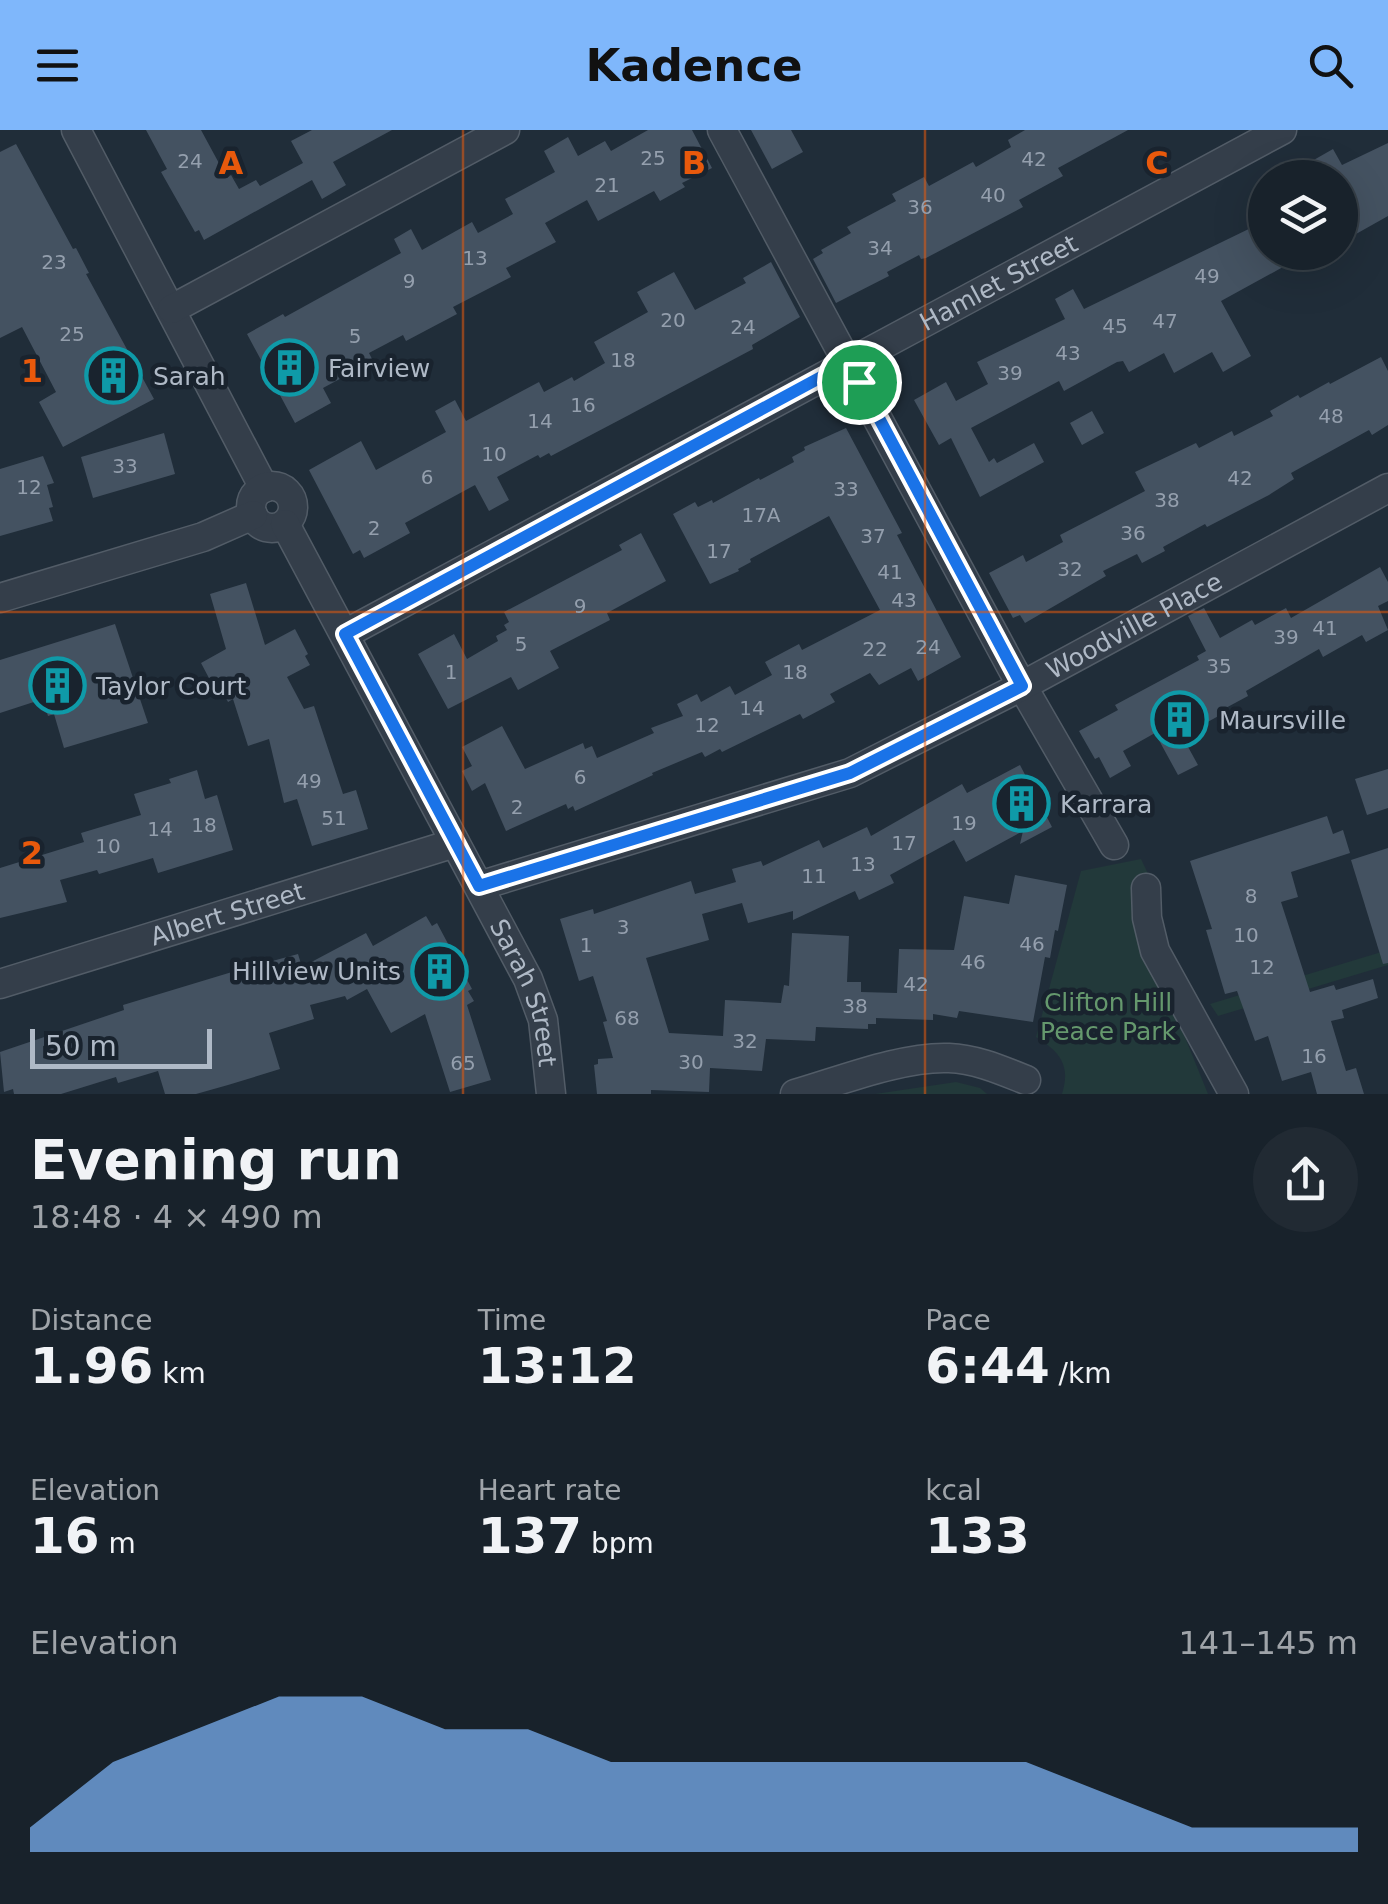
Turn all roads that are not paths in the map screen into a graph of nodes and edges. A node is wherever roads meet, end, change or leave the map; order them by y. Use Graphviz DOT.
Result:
graph roads {
  1 [pos="76,130"];
  2 [pos="505,130"];
  3 [pos="722,130"];
  4 [pos="1282,130"];
  5 [pos="172,309"];
  6 [pos="849,362"];
  7 [pos="264,488"];
  8 [pos="1388,488"];
  9 [pos="253,515"];
  10 [pos="284,524"];
  11 [pos="0,598"];
  12 [pos="345,634"];
  13 [pos="1022,686"];
  14 [pos="455,842"];
  15 [pos="1114,844"];
  16 [pos="479,886"];
  17 [pos="1146,888"];
  18 [pos="0,984"];
  19 [pos="1026,1080"];
  20 [pos="551,1094"];
  21 [pos="795,1094"];
  22 [pos="1234,1094"];
  1 -- 5 [label="street"];
  2 -- 5 [label="street"];
  3 -- 6 [label="street"];
  4 -- 6 [label="street, Hamlet Street"];
  5 -- 7 [label="street"];
  6 -- 12 [label="street, Hamlet Street"];
  6 -- 13 [label="street"];
  7 -- 9 [label="street"];
  7 -- 10 [label="street"];
  8 -- 13 [label="street, Woodville Place"];
  9 -- 10 [label="street"];
  9 -- 11 [label="street"];
  10 -- 12 [label="street, Sarah Street"];
  12 -- 14 [label="street, Sarah Street"];
  13 -- 15 [label="street"];
  13 -- 16 [label="street, Woodville Place"];
  14 -- 16 [label="street, Sarah Street"];
  14 -- 18 [label="street, Albert Street"];
  16 -- 20 [label="street, Sarah Street"];
  17 -- 22 [label="street"];
  19 -- 21 [label="street"];
}
